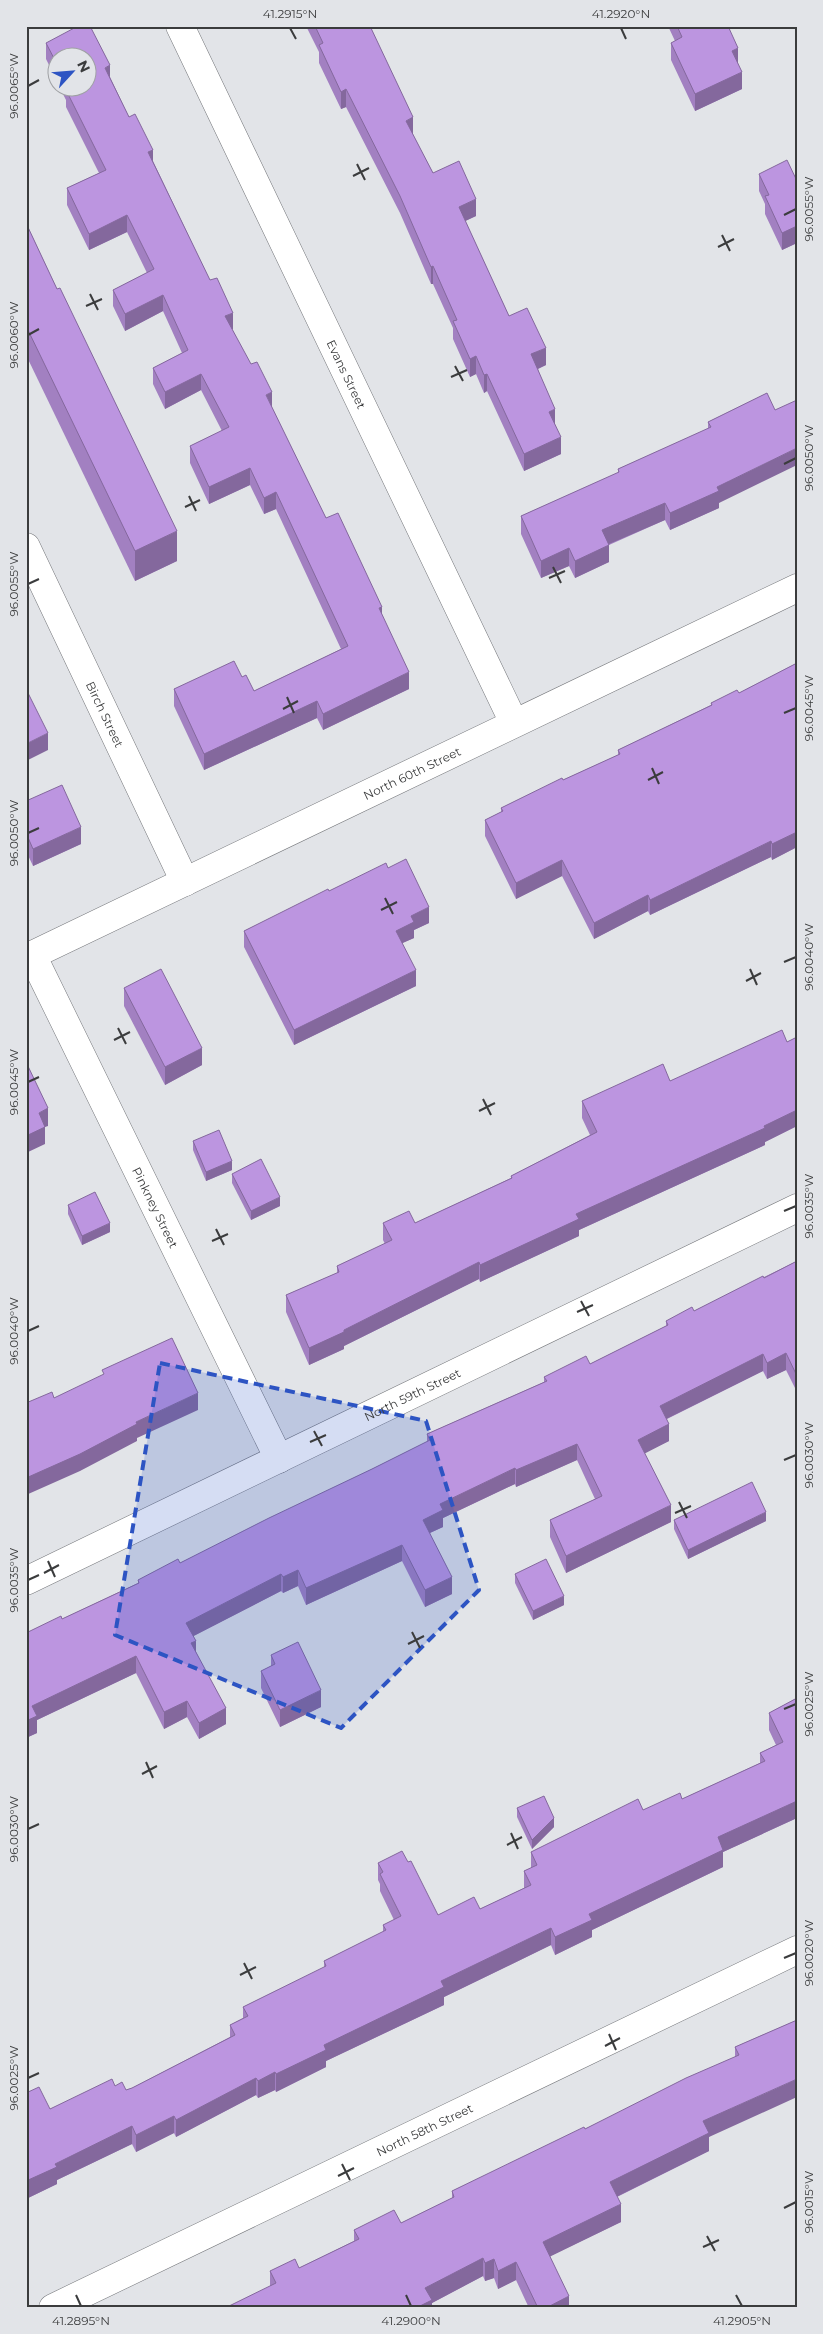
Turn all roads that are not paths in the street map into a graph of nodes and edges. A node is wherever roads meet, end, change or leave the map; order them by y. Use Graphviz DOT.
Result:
graph roads {
  1 [pos="180,26"];
  2 [pos="26,547"];
  3 [pos="797,588"];
  4 [pos="514,724"];
  5 [pos="186,882"];
  6 [pos="29,957"];
  7 [pos="797,1208"];
  8 [pos="278,1459"];
  9 [pos="26,1580"];
  10 [pos="797,1950"];
  11 [pos="53,2308"];
  1 -- 4 [label="street, Evans Street"];
  2 -- 5 [label="street, Birch Street"];
  3 -- 4 [label="street, North 60th Street"];
  4 -- 5 [label="street, North 60th Street"];
  5 -- 6 [label="street, North 60th Street"];
  6 -- 8 [label="street, Pinkney Street"];
  7 -- 8 [label="street, North 59th Street"];
  8 -- 9 [label="street, North 59th Street"];
  10 -- 11 [label="street, North 58th Street"];
}
